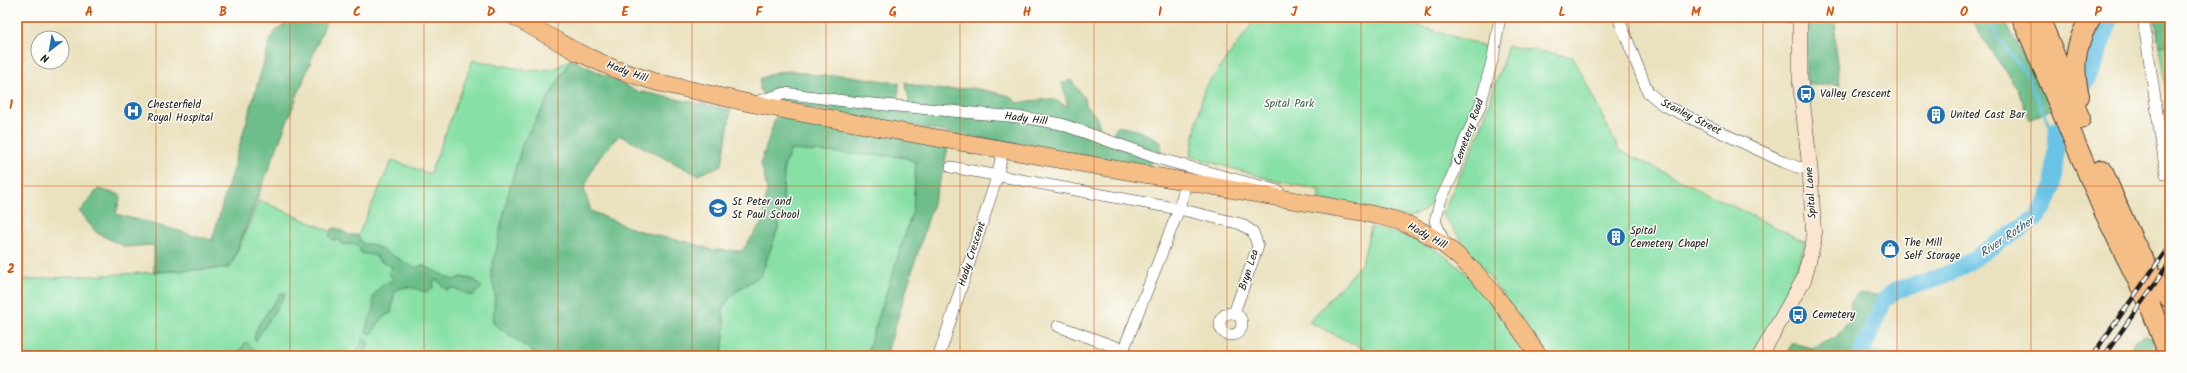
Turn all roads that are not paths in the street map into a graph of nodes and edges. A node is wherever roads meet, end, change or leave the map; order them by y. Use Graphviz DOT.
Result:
graph roads {
  1 [pos="515,17"];
  2 [pos="1500,17"];
  3 [pos="1618,17"];
  4 [pos="1796,17"];
  5 [pos="2012,17"];
  6 [pos="2022,17"];
  7 [pos="2039,17"];
  8 [pos="2091,17"];
  9 [pos="2143,17"];
  10 [pos="2052,87"];
  11 [pos="749,104"];
  12 [pos="2079,116"];
  13 [pos="1002,150"];
  14 [pos="951,167"];
  15 [pos="1810,169"];
  16 [pos="2166,174"];
  17 [pos="997,177"];
  18 [pos="1186,183"];
  19 [pos="1291,201"];
  20 [pos="1179,209"];
  21 [pos="1445,244"];
  22 [pos="2170,298"];
  23 [pos="1234,313"];
  24 [pos="1058,326"];
  25 [pos="1122,353"];
  26 [pos="2169,353"];
  27 [pos="939,356"];
  28 [pos="1539,356"];
  29 [pos="1760,356"];
  1 -- 11 [label="main road, Hady Hill"];
  2 -- 21 [label="street, Cemetery Road"];
  3 -- 15 [label="street, Stanley Street"];
  4 -- 15 [label="street, Spital Lane"];
  5 -- 10 [label="highway"];
  6 -- 10 [label="highway"];
  7 -- 12 [label="highway"];
  8 -- 12 [label="highway"];
  9 -- 16 [label="street"];
  10 -- 26 [label="highway"];
  11 -- 13 [label="main road, Hady Hill"];
  11 -- 19 [label="street, Hady Hill"];
  12 -- 22 [label="highway"];
  13 -- 17 [label="street, Hady Crescent"];
  13 -- 18 [label="main road, Hady Hill"];
  14 -- 17 [label="street"];
  15 -- 29 [label="street, Spital Lane"];
  17 -- 20 [label="street"];
  17 -- 27 [label="street, Hady Crescent"];
  18 -- 19 [label="main road, Hady Hill"];
  18 -- 20 [label="street"];
  19 -- 21 [label="main road, Hady Hill"];
  20 -- 23 [label="street, Bryn Lea"];
  20 -- 25 [label="street"];
  21 -- 28 [label="main road, Hady Hill"];
  24 -- 25 [label="street"];
}
